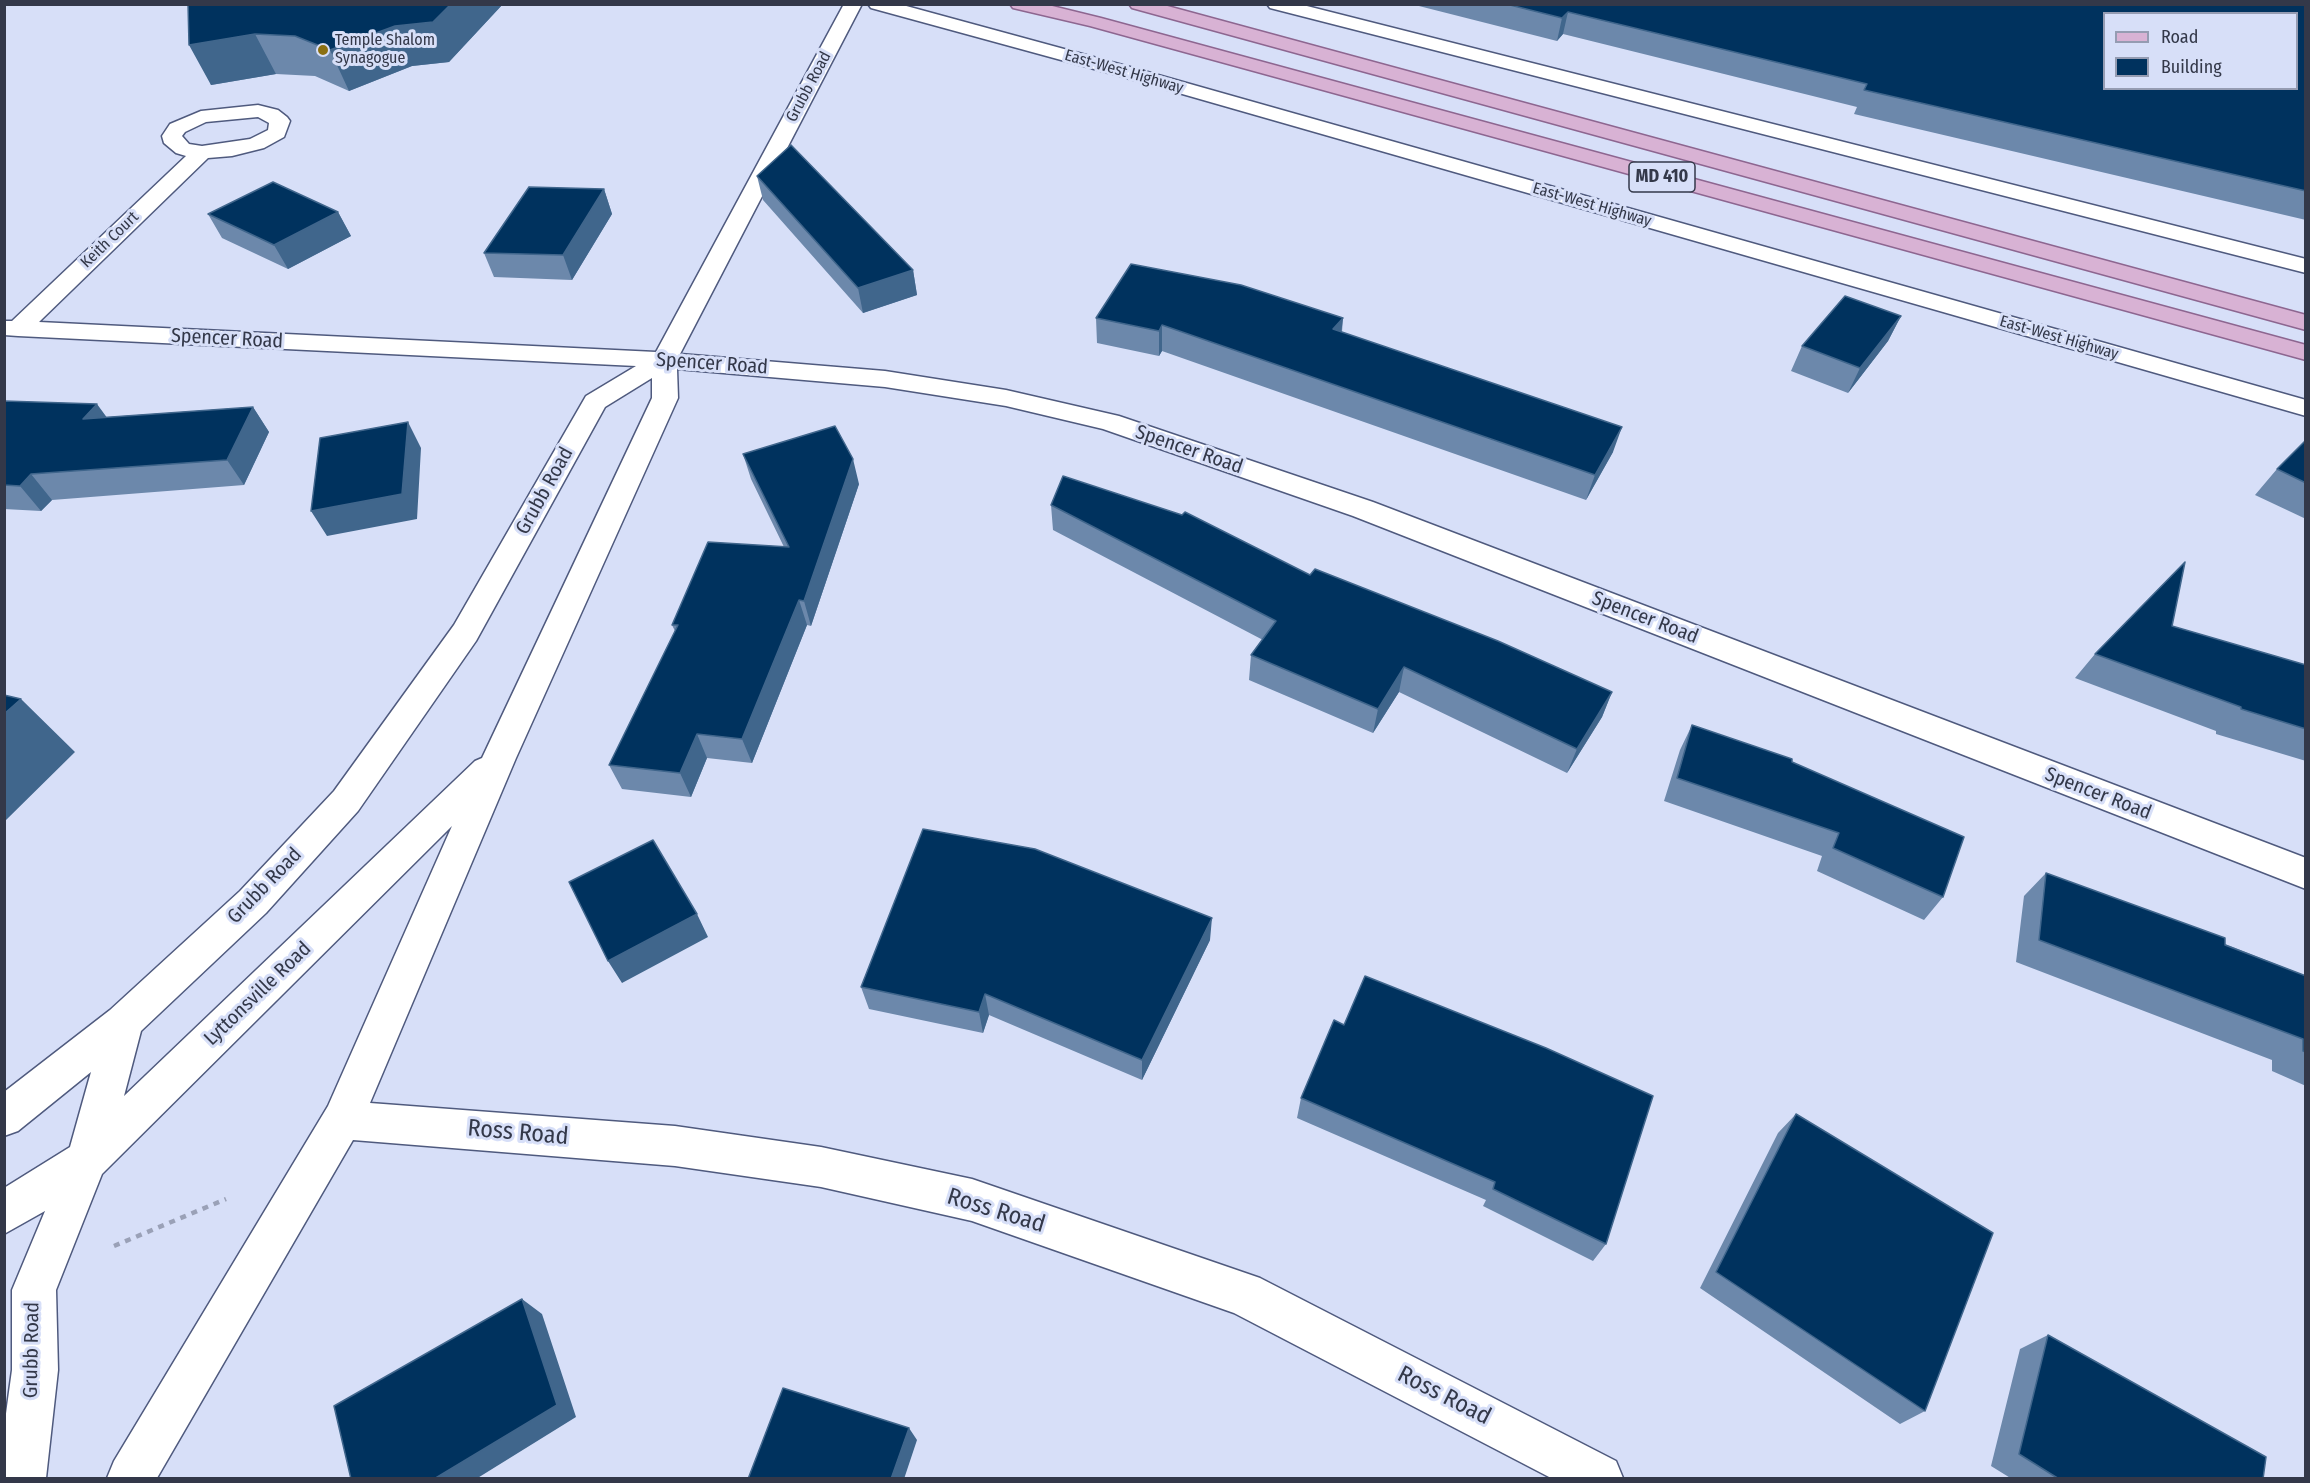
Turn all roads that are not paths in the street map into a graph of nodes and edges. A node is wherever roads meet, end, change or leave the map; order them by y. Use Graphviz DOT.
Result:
graph roads {
  1 [pos="853,4"];
  2 [pos="877,4"];
  3 [pos="1018,4"];
  4 [pos="1138,4"];
  5 [pos="1276,4"];
  6 [pos="202,152"];
  7 [pos="2306,266"];
  8 [pos="2306,323"];
  9 [pos="11,328"];
  10 [pos="2306,353"];
  11 [pos="664,360"];
  12 [pos="2306,408"];
  13 [pos="499,759"];
  14 [pos="2306,874"];
  15 [pos="124,1022"];
  16 [pos="4,1117"];
  17 [pos="342,1120"];
  18 [pos="87,1160"];
  19 [pos="4,1213"];
  20 [pos="1586,1475"];
  21 [pos="22,1479"];
  22 [pos="131,1479"];
  1 -- 11 [label="street, Grubb Road"];
  2 -- 12 [label="street, East-West Highway"];
  3 -- 10 [label="main road, MD 410"];
  4 -- 8 [label="main road, MD 410"];
  5 -- 7 [label="street"];
  6 -- 9 [label="street, Keith Court"];
  9 -- 11 [label="street, Spencer Road"];
  11 -- 13 [label="street, Grubb Road"];
  11 -- 14 [label="street, Spencer Road"];
  11 -- 15 [label="street, Grubb Road"];
  13 -- 17 [label="street, Grubb Road"];
  13 -- 18 [label="street, Lyttonsville Road"];
  15 -- 16 [label="street"];
  15 -- 18 [label="street, Grubb Road"];
  17 -- 20 [label="street, Ross Road"];
  17 -- 22 [label="street, Grubb Road"];
  18 -- 19 [label="street, Lyttonsville Road"];
  18 -- 21 [label="street, Grubb Road"];
}
